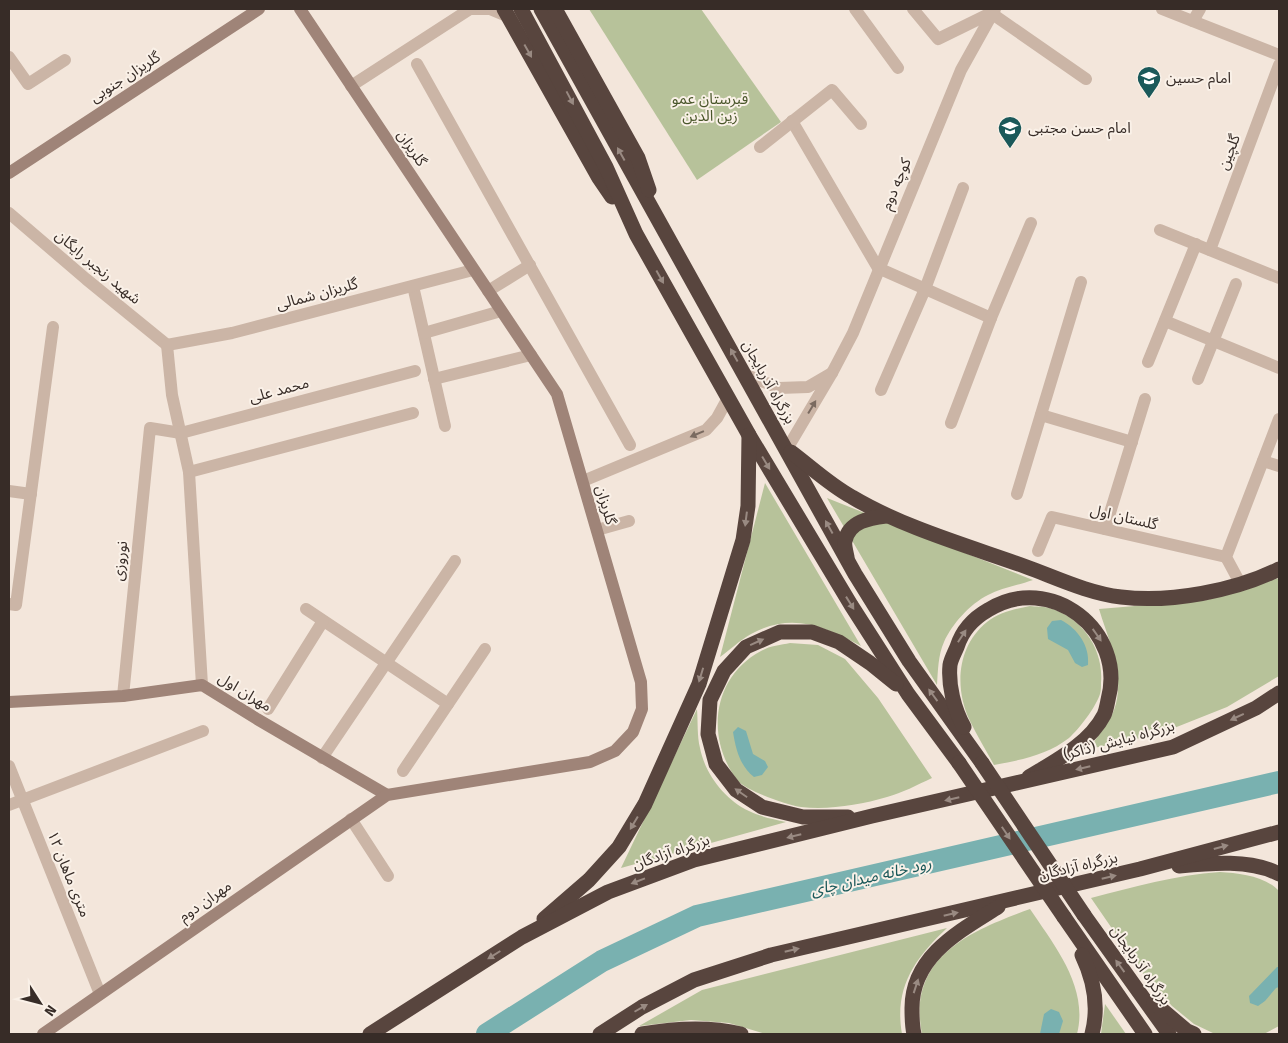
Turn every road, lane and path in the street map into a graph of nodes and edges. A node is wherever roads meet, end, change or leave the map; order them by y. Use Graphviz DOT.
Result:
graph roads {
  1 [pos="259,9"];
  2 [pos="300,9"];
  3 [pos="471,9"];
  4 [pos="540,9"];
  5 [pos="556,9"];
  6 [pos="855,9"];
  7 [pos="1162,9"];
  8 [pos="1200,9"];
  9 [pos="915,10"];
  10 [pos="993,11"];
  11 [pos="511,12"];
  12 [pos="1193,21"];
  13 [pos="1279,55"];
  14 [pos="9,57"];
  15 [pos="65,60"];
  16 [pos="417,64"];
  17 [pos="1279,65"];
  18 [pos="898,68"];
  19 [pos="1086,79"];
  20 [pos="351,86"];
  21 [pos="792,122"];
  22 [pos="860,124"];
  23 [pos="760,146"];
  24 [pos="9,173"];
  25 [pos="964,188"];
  26 [pos="10,217"];
  27 [pos="1031,223"];
  28 [pos="662,227"];
  29 [pos="1160,230"];
  30 [pos="1196,244"];
  31 [pos="1210,250"];
  32 [pos="530,265"];
  33 [pos="878,268"];
  34 [pos="473,270"];
  35 [pos="1279,278"];
  36 [pos="1081,282"];
  37 [pos="1236,284"];
  38 [pos="413,286"];
  39 [pos="925,289"];
  40 [pos="488,291"];
  41 [pos="501,310"];
  42 [pos="991,318"];
  43 [pos="1164,321"];
  44 [pos="53,327"];
  45 [pos="424,333"];
  46 [pos="1213,341"];
  47 [pos="167,345"];
  48 [pos="531,355"];
  49 [pos="1148,362"];
  50 [pos="1279,368"];
  51 [pos="415,371"];
  52 [pos="832,373"];
  53 [pos="744,374"];
  54 [pos="434,379"];
  55 [pos="1198,379"];
  56 [pos="882,390"];
  57 [pos="728,398"];
  58 [pos="1145,398"];
  59 [pos="413,413"];
  60 [pos="1041,414"];
  61 [pos="1279,419"];
  62 [pos="951,423"];
  63 [pos="445,426"];
  64 [pos="150,428"];
  65 [pos="181,433"];
  66 [pos="749,436"];
  67 [pos="1132,442"];
  68 [pos="630,445"];
  69 [pos="787,449"];
  70 [pos="1264,461"];
  71 [pos="1279,466"];
  72 [pos="189,472"];
  73 [pos="583,481"];
  74 [pos="9,491"];
  75 [pos="31,494"];
  76 [pos="1017,494"];
  77 [pos="886,516"];
  78 [pos="629,522"];
  79 [pos="1106,529"];
  80 [pos="597,530"];
  81 [pos="1038,551"];
  82 [pos="1226,557"];
  83 [pos="847,559"];
  84 [pos="455,561"];
  85 [pos="1279,569"];
  86 [pos="1240,583"];
  87 [pos="12,604"];
  88 [pos="306,609"];
  89 [pos="323,621"];
  90 [pos="485,649"];
  91 [pos="387,663"];
  92 [pos="202,685"];
  93 [pos="1279,693"];
  94 [pos="908,694"];
  95 [pos="123,696"];
  96 [pos="9,702"];
  97 [pos="448,704"];
  98 [pos="268,709"];
  99 [pos="203,731"];
  100 [pos="322,758"];
  101 [pos="982,763"];
  102 [pos="9,766"];
  103 [pos="403,771"];
  104 [pos="1017,784"];
  105 [pos="387,795"];
  106 [pos="22,800"];
  107 [pos="9,805"];
  108 [pos="872,816"];
  109 [pos="351,819"];
  110 [pos="1279,832"];
  111 [pos="1140,869"];
  112 [pos="1279,874"];
  113 [pos="388,876"];
  114 [pos="1007,901"];
  115 [pos="1064,917"];
  116 [pos="522,938"];
  117 [pos="1136,988"];
  118 [pos="100,994"];
  119 [pos="42,1034"];
  120 [pos="370,1034"];
  121 [pos="600,1034"];
  122 [pos="642,1034"];
  123 [pos="741,1034"];
  124 [pos="914,1034"];
  125 [pos="1092,1034"];
  126 [pos="1145,1034"];
  127 [pos="1169,1034"];
  128 [pos="1194,1034"];
  1 -- 24 [label="street, گلریزان جنوبی"];
  2 -- 20 [label="street, گلریزان"];
  3 -- 11 [label="street"];
  3 -- 20 [label="street"];
  28 -- 4 [label="highway, بزرگراه آذربایجان, one-way"];
  5 -- 28 [label="highway"];
  6 -- 18 [label="street"];
  7 -- 12 [label="street"];
  8 -- 12 [label="street"];
  9 -- 10 [label="street"];
  10 -- 19 [label="street"];
  10 -- 33 [label="street, کوچه دوم"];
  11 -- 57 [label="highway, one-way"];
  12 -- 13 [label="street"];
  14 -- 15 [label="street"];
  16 -- 32 [label="street"];
  17 -- 31 [label="street, گلچین"];
  20 -- 34 [label="street, گلریزان"];
  21 -- 22 [label="street"];
  21 -- 23 [label="street"];
  21 -- 33 [label="street"];
  25 -- 39 [label="street"];
  26 -- 47 [label="street, شهید رنجبر رایگان"];
  27 -- 42 [label="street"];
  53 -- 28 [label="highway, بزرگراه آذربایجان, one-way"];
  29 -- 30 [label="street"];
  30 -- 31 [label="street"];
  30 -- 43 [label="street"];
  31 -- 35 [label="street"];
  32 -- 40 [label="street"];
  32 -- 68 [label="street"];
  33 -- 39 [label="street"];
  33 -- 52 [label="street, کوچه دوم"];
  34 -- 38 [label="street, گلریزان شمالی"];
  34 -- 40 [label="street, گلریزان"];
  36 -- 60 [label="street"];
  37 -- 46 [label="street"];
  38 -- 45 [label="street"];
  38 -- 47 [label="street, گلریزان شمالی"];
  39 -- 42 [label="street"];
  39 -- 56 [label="street"];
  40 -- 41 [label="street, گلریزان"];
  41 -- 45 [label="street"];
  41 -- 48 [label="street, گلریزان"];
  42 -- 62 [label="street"];
  43 -- 46 [label="street"];
  43 -- 49 [label="street"];
  44 -- 75 [label="street"];
  45 -- 54 [label="street"];
  46 -- 50 [label="street"];
  46 -- 55 [label="street"];
  47 -- 65 [label="street"];
  48 -- 54 [label="street"];
  48 -- 73 [label="street, گلریزان"];
  51 -- 65 [label="street, محمد علی"];
  52 -- 53 [label="street"];
  69 -- 52 [label="street, کوچه دوم, one-way"];
  53 -- 69 [label="highway, بزرگراه آذربایجان"];
  54 -- 63 [label="street"];
  57 -- 66 [label="highway"];
  57 -- 73 [label="street, one-way"];
  58 -- 67 [label="street"];
  59 -- 72 [label="street"];
  60 -- 67 [label="street"];
  60 -- 76 [label="street"];
  61 -- 70 [label="street"];
  64 -- 65 [label="street, محمد علی"];
  64 -- 95 [label="street, نوروزی"];
  65 -- 72 [label="street"];
  66 -- 94 [label="highway, one-way"];
  66 -- 116 [label="highway, one-way"];
  67 -- 79 [label="street"];
  69 -- 77 [label="highway"];
  83 -- 69 [label="highway, بزرگراه آذربایجان, one-way"];
  70 -- 71 [label="street"];
  70 -- 82 [label="street"];
  72 -- 92 [label="street"];
  73 -- 80 [label="street, گلریزان"];
  74 -- 75 [label="street"];
  75 -- 87 [label="street"];
  77 -- 83 [label="highway"];
  77 -- 86 [label="highway"];
  78 -- 80 [label="street"];
  79 -- 81 [label="street, گلستان اول"];
  79 -- 82 [label="street, گلستان اول"];
  80 -- 105 [label="street, گلریزان"];
  82 -- 86 [label="street"];
  101 -- 83 [label="highway, بزرگراه آذربایجان, one-way"];
  84 -- 91 [label="street"];
  85 -- 86 [label="highway"];
  88 -- 89 [label="street"];
  89 -- 91 [label="street"];
  89 -- 98 [label="street"];
  90 -- 97 [label="street"];
  91 -- 97 [label="street"];
  91 -- 100 [label="street"];
  92 -- 95 [label="street, مهران اول"];
  92 -- 100 [label="street, مهران اول"];
  93 -- 104 [label="highway, بزرگراه نیایش (ذاکر), one-way"];
  108 -- 94 [label="highway, one-way"];
  94 -- 115 [label="highway, one-way, bridge"];
  95 -- 96 [label="street, مهران اول"];
  97 -- 103 [label="street"];
  99 -- 106 [label="street"];
  100 -- 105 [label="street, مهران اول"];
  101 -- 104 [label="highway, one-way"];
  117 -- 101 [label="highway, بزرگراه آذربایجان, one-way, bridge"];
  102 -- 106 [label="street, ۱۲ متری ماهان"];
  104 -- 108 [label="highway, بزرگراه آزادگان, one-way"];
  105 -- 109 [label="street, مهران دوم"];
  106 -- 107 [label="street"];
  106 -- 118 [label="street, ۱۲ متری ماهان"];
  108 -- 116 [label="highway, بزرگراه آزادگان, one-way"];
  109 -- 113 [label="street"];
  109 -- 118 [label="street, مهران دوم"];
  111 -- 110 [label="highway, one-way"];
  111 -- 112 [label="highway"];
  114 -- 111 [label="highway, بزرگراه آزادگان, one-way"];
  121 -- 114 [label="highway, بزرگراه آزادگان, one-way"];
  124 -- 114 [label="highway, one-way"];
  115 -- 125 [label="highway"];
  115 -- 126 [label="highway"];
  116 -- 120 [label="highway, بزرگراه آزادگان, one-way"];
  117 -- 127 [label="highway, بزرگراه آذربایجان"];
  117 -- 128 [label="highway"];
  118 -- 119 [label="street, مهران دوم"];
  122 -- 123 [label="highway"];
}
